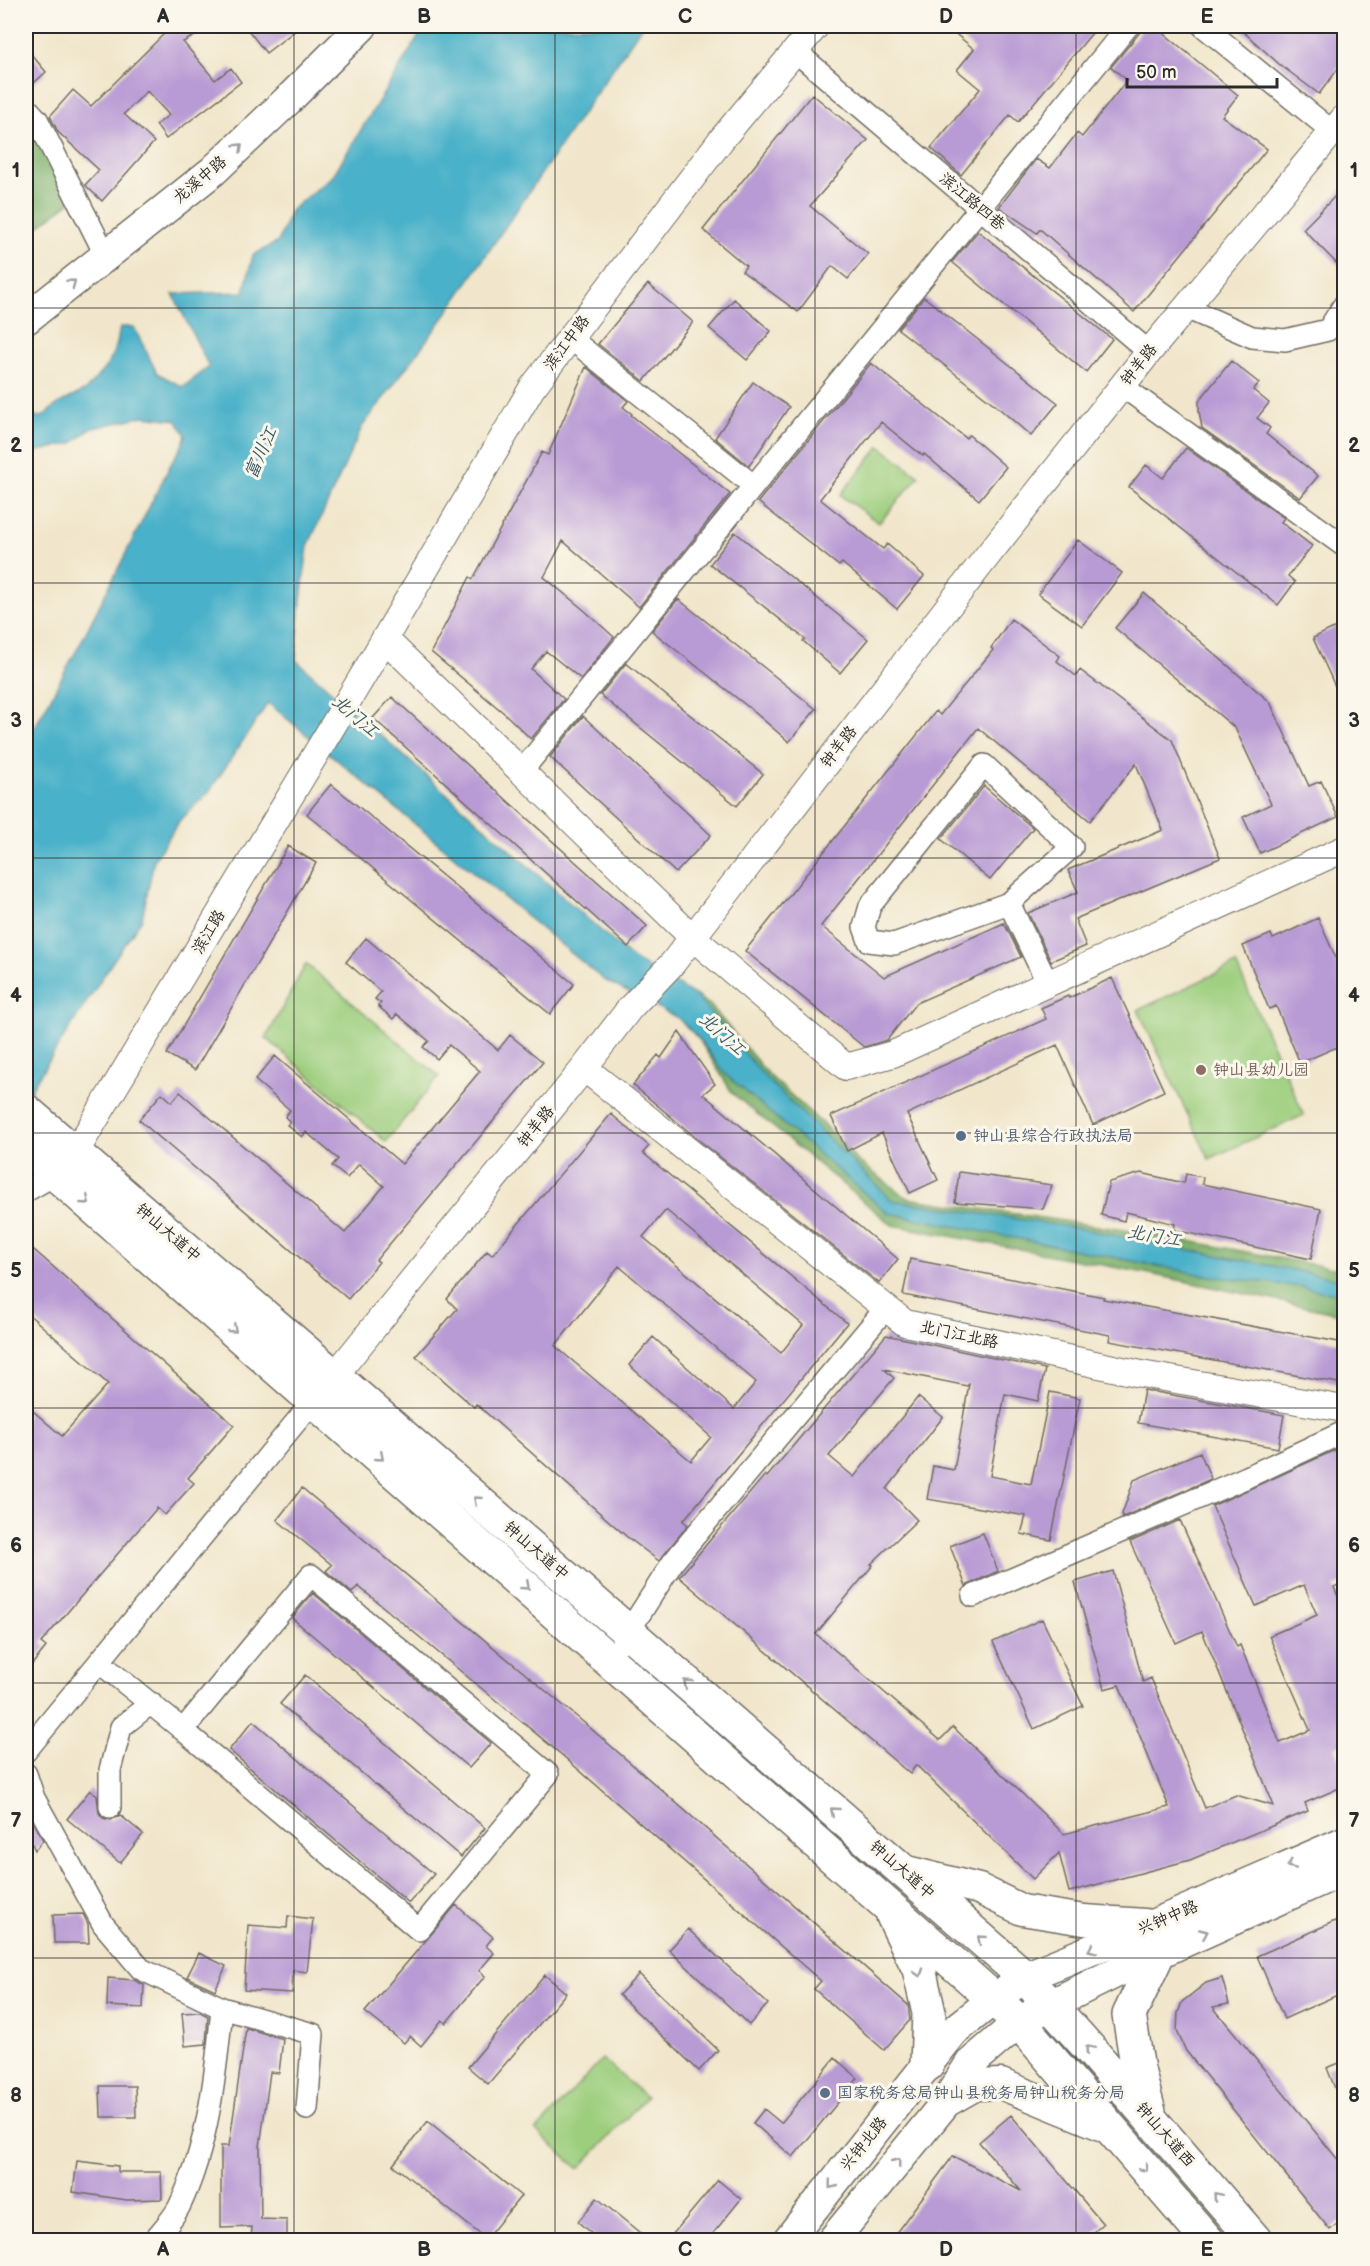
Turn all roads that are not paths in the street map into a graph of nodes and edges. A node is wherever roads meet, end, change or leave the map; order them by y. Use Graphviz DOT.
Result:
graph roads {
  1 [pos="335,26"];
  2 [pos="362,26"];
  3 [pos="816,26"];
  4 [pos="1128,26"];
  5 [pos="1203,26"];
  6 [pos="795,51"];
  7 [pos="26,106"];
  8 [pos="1339,125"];
  9 [pos="980,208"];
  10 [pos="102,247"];
  11 [pos="26,294"];
  12 [pos="1344,305"];
  13 [pos="1186,308"];
  14 [pos="26,319"];
  15 [pos="570,338"];
  16 [pos="1149,352"];
  17 [pos="1122,386"];
  18 [pos="754,486"];
  19 [pos="1344,546"];
  20 [pos="385,639"];
  21 [pos="357,687"];
  22 [pos="521,772"];
  23 [pos="1344,849"];
  24 [pos="1009,903"];
  25 [pos="691,936"];
  26 [pos="1048,984"];
  27 [pos="584,1068"];
  28 [pos="30,1134"];
  29 [pos="65,1164"];
  30 [pos="26,1191"];
  31 [pos="886,1308"];
  32 [pos="325,1388"];
  33 [pos="1344,1408"];
  34 [pos="1344,1432"];
  35 [pos="973,1596"];
  36 [pos="629,1632"];
  37 [pos="610,1660"];
  38 [pos="99,1662"];
  39 [pos="151,1703"];
  40 [pos="183,1730"];
  41 [pos="26,1751"];
  42 [pos="26,1774"];
  43 [pos="110,1807"];
  44 [pos="1344,1842"];
  45 [pos="903,1870"];
  46 [pos="1344,1870"];
  47 [pos="885,1901"];
  48 [pos="1157,1939"];
  49 [pos="1025,1977"];
  50 [pos="994,1999"];
  51 [pos="1050,2005"];
  52 [pos="222,2008"];
  53 [pos="1019,2022"];
  54 [pos="927,2065"];
  55 [pos="946,2102"];
  56 [pos="307,2109"];
  57 [pos="1151,2120"];
  58 [pos="1111,2129"];
  59 [pos="154,2241"];
  60 [pos="788,2241"];
  61 [pos="833,2241"];
  62 [pos="1207,2241"];
  63 [pos="1255,2241"];
  1 -- 10 [label="main road, 龙溪中路"];
  10 -- 2 [label="main road, 龙溪中路, one-way"];
  3 -- 6 [label="street, 滨江中路"];
  4 -- 9 [label="street"];
  5 -- 8 [label="street"];
  6 -- 9 [label="street, 滨江路四巷"];
  6 -- 15 [label="street, 滨江中路"];
  7 -- 10 [label="street"];
  8 -- 13 [label="street, 钟羊路"];
  9 -- 16 [label="street, 滨江路四巷"];
  9 -- 18 [label="street"];
  10 -- 11 [label="main road, 龙溪中路"];
  14 -- 10 [label="main road, 龙溪中路, one-way"];
  12 -- 13 [label="street"];
  13 -- 16 [label="street, 钟羊路"];
  15 -- 18 [label="street"];
  15 -- 20 [label="street, 滨江中路"];
  16 -- 17 [label="street, 钟羊路"];
  17 -- 19 [label="street"];
  17 -- 25 [label="street, 钟羊路"];
  18 -- 22 [label="street"];
  20 -- 21 [label="street, 滨江中路"];
  20 -- 22 [label="street"];
  21 -- 29 [label="street, 滨江路"];
  22 -- 25 [label="street"];
  23 -- 26 [label="street"];
  24 -- 24 [label="street"];
  24 -- 26 [label="street"];
  25 -- 26 [label="street"];
  25 -- 27 [label="street, 钟羊路"];
  27 -- 31 [label="street, 北门江北路"];
  27 -- 32 [label="street, 钟羊路"];
  28 -- 29 [label="highway, 钟山大道中"];
  29 -- 30 [label="street"];
  29 -- 32 [label="highway, 钟山大道中"];
  31 -- 33 [label="street, 北门江北路"];
  31 -- 36 [label="street"];
  36 -- 32 [label="highway, 钟山大道中, one-way"];
  32 -- 37 [label="highway, 钟山大道中, one-way"];
  32 -- 38 [label="street"];
  34 -- 35 [label="street"];
  36 -- 37 [label="street"];
  45 -- 36 [label="highway, 钟山大道中, one-way"];
  37 -- 47 [label="highway, 钟山大道中"];
  38 -- 39 [label="street"];
  38 -- 41 [label="street"];
  39 -- 40 [label="street"];
  39 -- 43 [label="street"];
  40 -- 40 [label="street"];
  42 -- 52 [label="street"];
  44 -- 48 [label="main road, 兴钟中路, one-way"];
  45 -- 48 [label="main road"];
  49 -- 45 [label="highway, 钟山大道中, one-way"];
  48 -- 46 [label="main road, 兴钟中路, one-way"];
  47 -- 50 [label="highway, 钟山大道中"];
  47 -- 54 [label="highway, one-way"];
  48 -- 49 [label="main road, 兴钟中路, one-way"];
  48 -- 51 [label="main road, 兴钟中路"];
  48 -- 57 [label="highway"];
  49 -- 50 [label="main road, 兴钟中路"];
  49 -- 51 [label="highway, 钟山大道西"];
  50 -- 53 [label="highway"];
  50 -- 54 [label="main road, 兴钟北路"];
  51 -- 53 [label="main road, 兴钟中路"];
  57 -- 51 [label="highway, 钟山大道西, one-way"];
  52 -- 56 [label="street"];
  52 -- 59 [label="street"];
  53 -- 55 [label="main road"];
  53 -- 58 [label="highway"];
  54 -- 60 [label="main road, 兴钟北路, one-way"];
  55 -- 58 [label="main road"];
  61 -- 55 [label="main road, one-way"];
  63 -- 57 [label="highway, 钟山大道西, one-way"];
  58 -- 62 [label="highway, one-way"];
}
